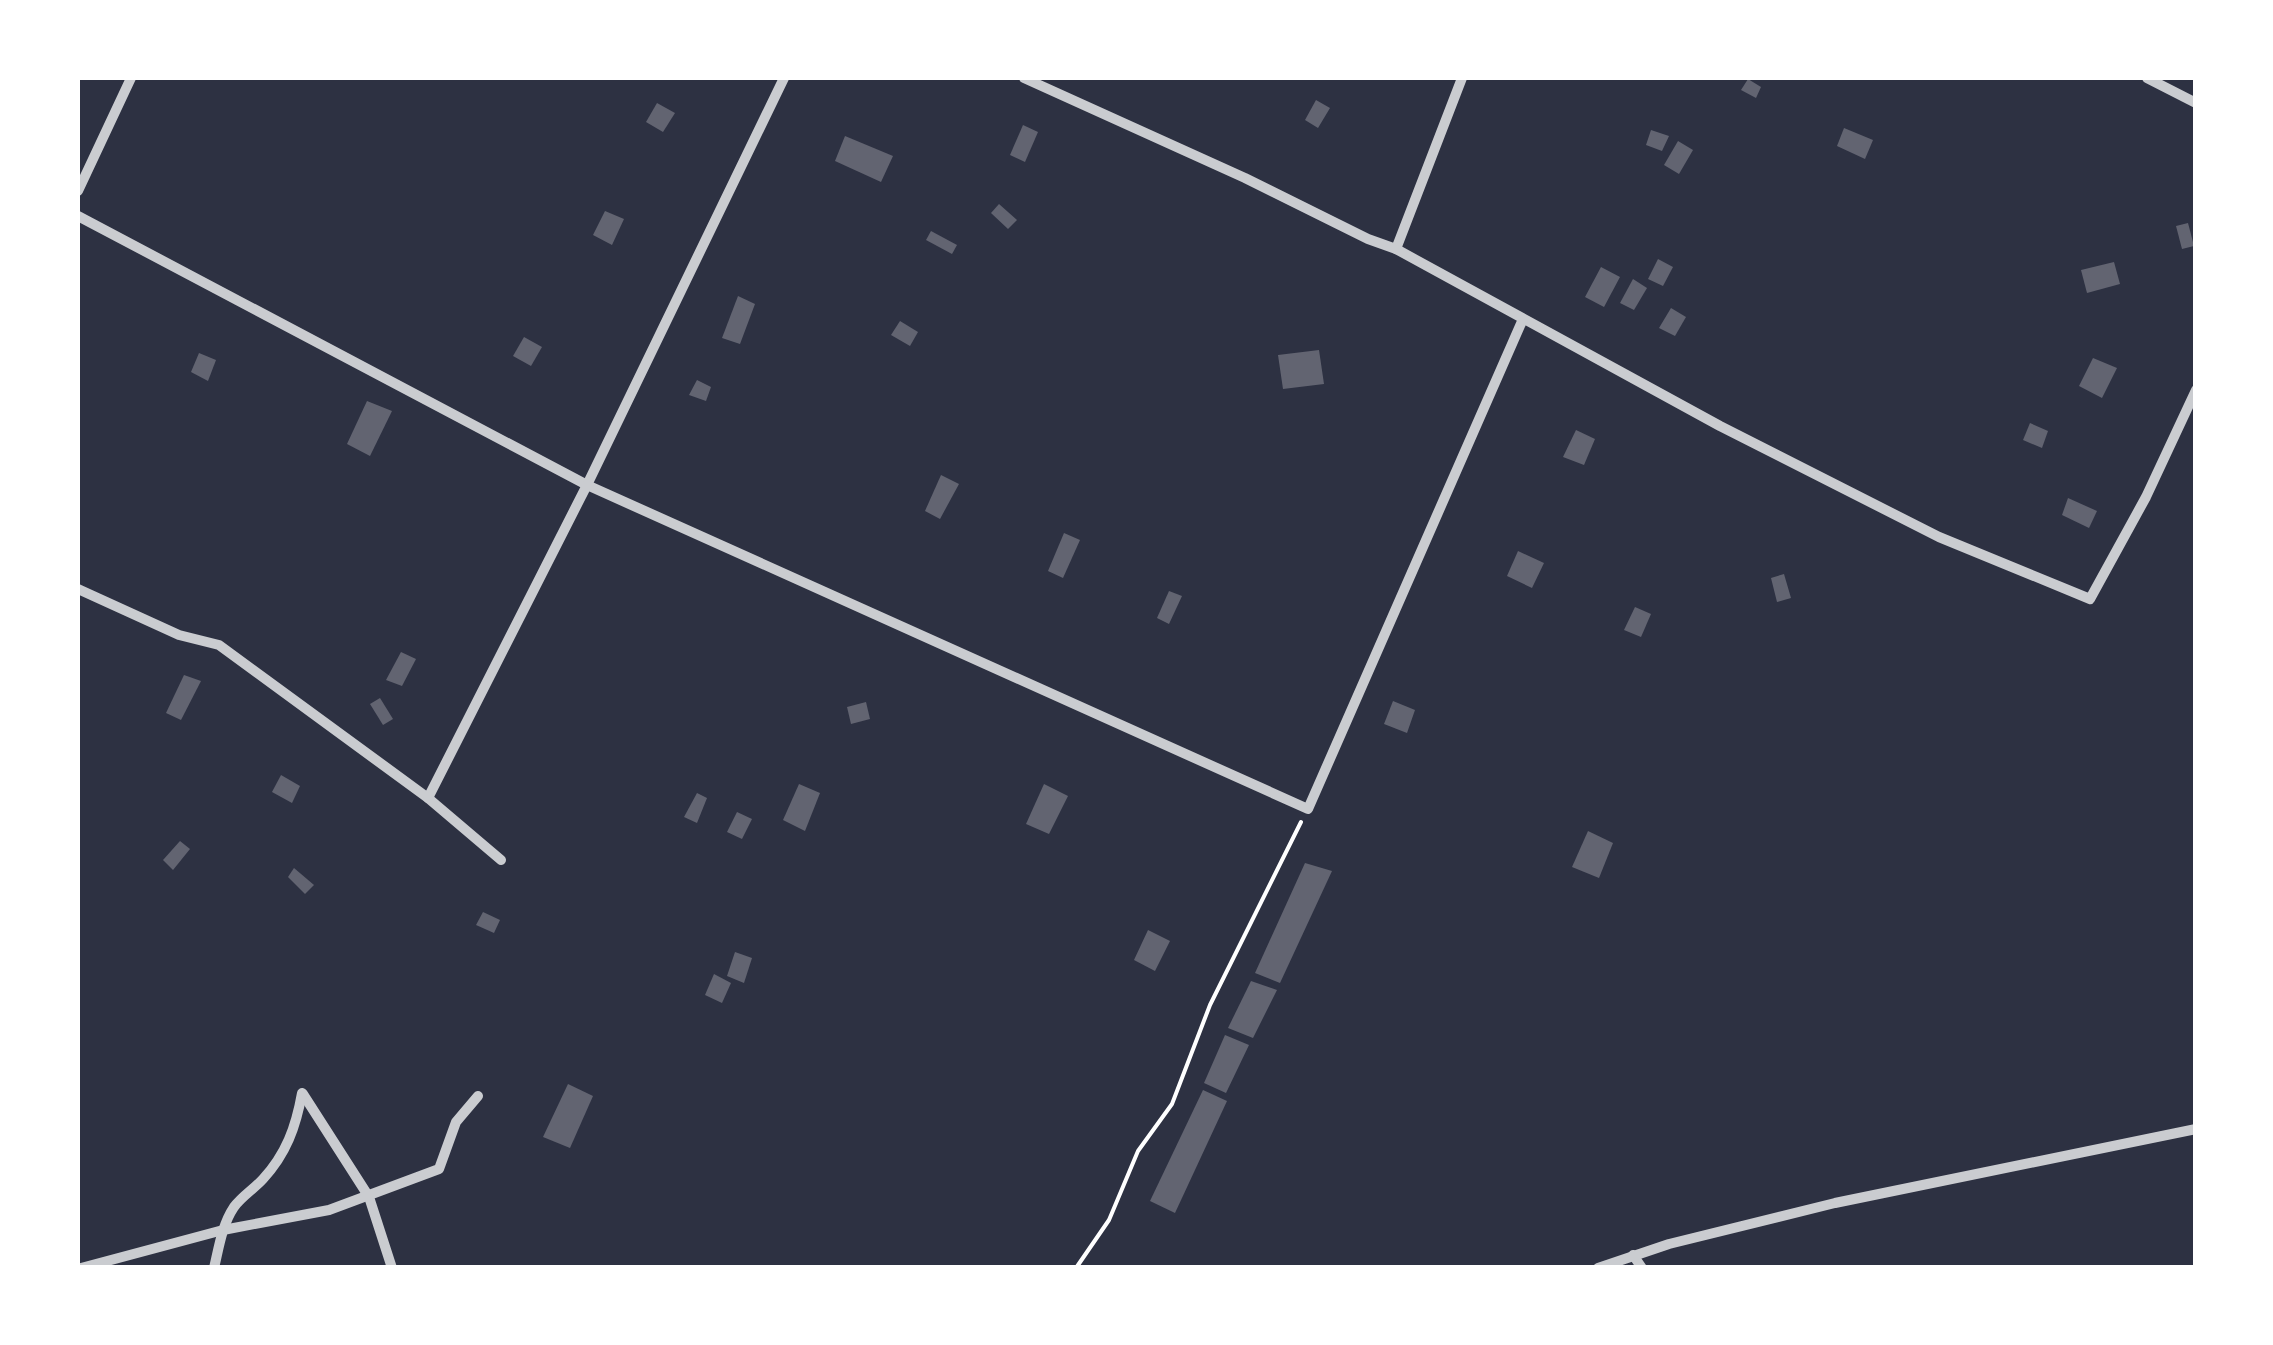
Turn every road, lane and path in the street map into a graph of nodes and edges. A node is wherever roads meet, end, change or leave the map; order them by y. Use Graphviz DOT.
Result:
graph roads {
  1 [pos="131,78"];
  2 [pos="784,78"];
  3 [pos="1024,78"];
  4 [pos="1462,78"];
  5 [pos="2147,78"];
  6 [pos="2196,103"];
  7 [pos="78,192"];
  8 [pos="78,216"];
  9 [pos="1396,249"];
  10 [pos="1523,319"];
  11 [pos="2196,390"];
  12 [pos="587,485"];
  13 [pos="78,589"];
  14 [pos="428,798"];
  15 [pos="1308,809"];
  16 [pos="500,860"];
  17 [pos="478,1096"];
  18 [pos="2196,1129"];
  19 [pos="369,1197"];
  20 [pos="223,1230"];
  21 [pos="1633,1255"];
  22 [pos="81,1268"];
  23 [pos="214,1268"];
  24 [pos="392,1268"];
  25 [pos="1076,1268"];
  26 [pos="1598,1268"];
  27 [pos="1642,1268"];
  1 -- 7 [label="street"];
  2 -- 12 [label="street"];
  3 -- 9 [label="street"];
  4 -- 9 [label="street"];
  5 -- 6 [label="street"];
  8 -- 12 [label="street"];
  9 -- 10 [label="street"];
  10 -- 11 [label="street"];
  10 -- 15 [label="street"];
  12 -- 14 [label="street"];
  12 -- 15 [label="street"];
  13 -- 14 [label="street"];
  14 -- 16 [label="street"];
  15 -- 25 [label="path"];
  17 -- 19 [label="street"];
  18 -- 21 [label="street"];
  19 -- 20 [label="street"];
  19 -- 20 [label="street"];
  19 -- 24 [label="street"];
  20 -- 22 [label="street"];
  20 -- 23 [label="street"];
  21 -- 26 [label="street"];
  21 -- 27 [label="street"];
}
